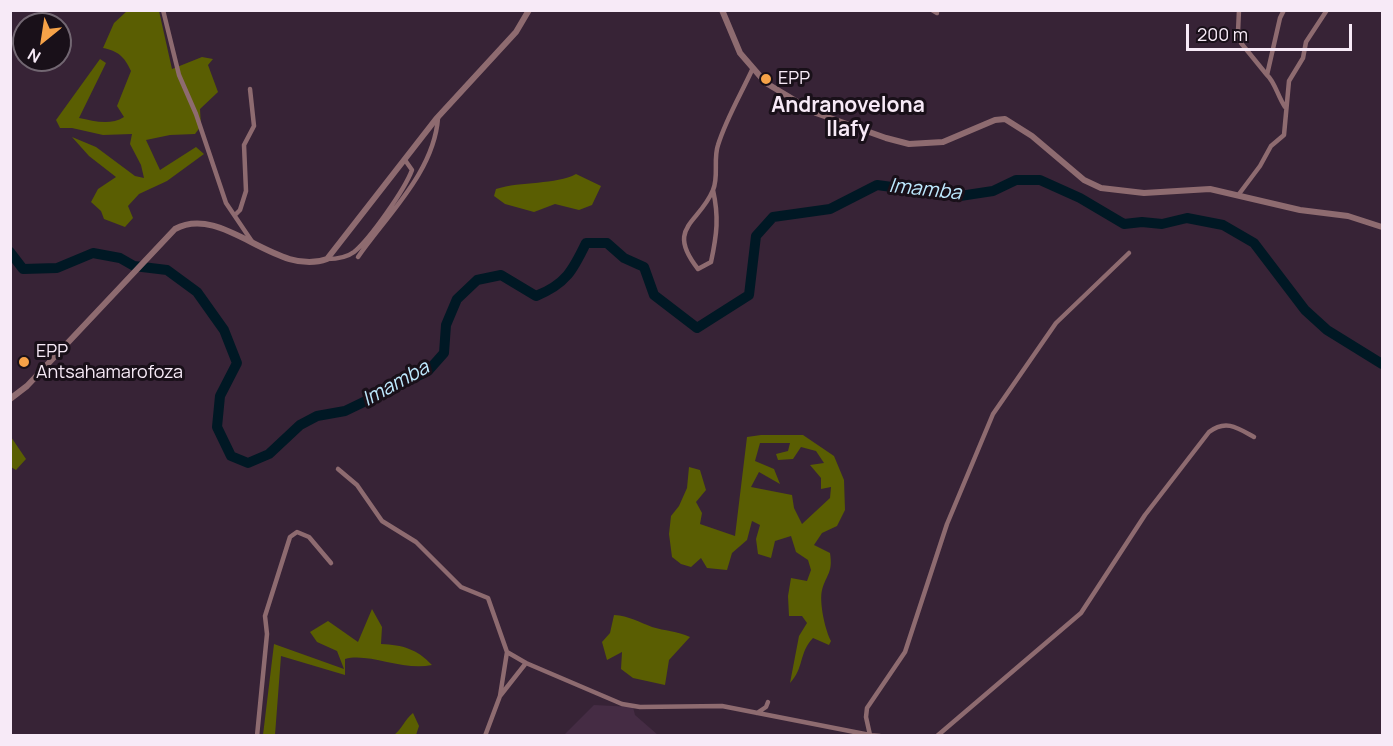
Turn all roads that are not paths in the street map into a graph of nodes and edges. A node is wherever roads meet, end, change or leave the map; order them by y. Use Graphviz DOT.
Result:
graph roads {
  1 [pos="163,10"];
  2 [pos="529,10"];
  3 [pos="722,10"];
  4 [pos="1239,10"];
  5 [pos="1284,10"];
  6 [pos="1327,10"];
  7 [pos="752,70"];
  8 [pos="1267,75"];
  9 [pos="250,89"];
  10 [pos="1286,107"];
  11 [pos="438,116"];
  12 [pos="405,160"];
  13 [pos="713,190"];
  14 [pos="1239,194"];
  15 [pos="235,215"];
  16 [pos="1383,227"];
  17 [pos="253,243"];
  18 [pos="1129,253"];
  19 [pos="358,257"];
  20 [pos="327,259"];
  21 [pos="10,399"];
  22 [pos="1254,437"];
  23 [pos="338,469"];
  24 [pos="331,563"];
  25 [pos="507,652"];
  26 [pos="526,663"];
  27 [pos="500,696"];
  28 [pos="768,702"];
  29 [pos="757,713"];
  30 [pos="257,735"];
  31 [pos="485,735"];
  32 [pos="869,735"];
  33 [pos="880,735"];
  34 [pos="937,735"];
  1 -- 15 [label="street"];
  2 -- 11 [label="street"];
  3 -- 7 [label="street"];
  4 -- 8 [label="street"];
  5 -- 8 [label="street"];
  6 -- 10 [label="street"];
  7 -- 13 [label="street"];
  7 -- 14 [label="street"];
  8 -- 10 [label="street"];
  9 -- 15 [label="street"];
  10 -- 14 [label="street"];
  11 -- 12 [label="street"];
  11 -- 19 [label="street"];
  12 -- 20 [label="street"];
  12 -- 20 [label="street"];
  13 -- 13 [label="street"];
  14 -- 16 [label="street"];
  15 -- 17 [label="street"];
  17 -- 20 [label="street"];
  17 -- 21 [label="street"];
  18 -- 32 [label="street"];
  22 -- 34 [label="street"];
  23 -- 25 [label="street"];
  24 -- 30 [label="street"];
  25 -- 26 [label="street"];
  25 -- 27 [label="street"];
  26 -- 27 [label="street"];
  26 -- 29 [label="street"];
  27 -- 31 [label="street"];
  28 -- 29 [label="street"];
  29 -- 32 [label="street"];
  32 -- 33 [label="street"];
}
